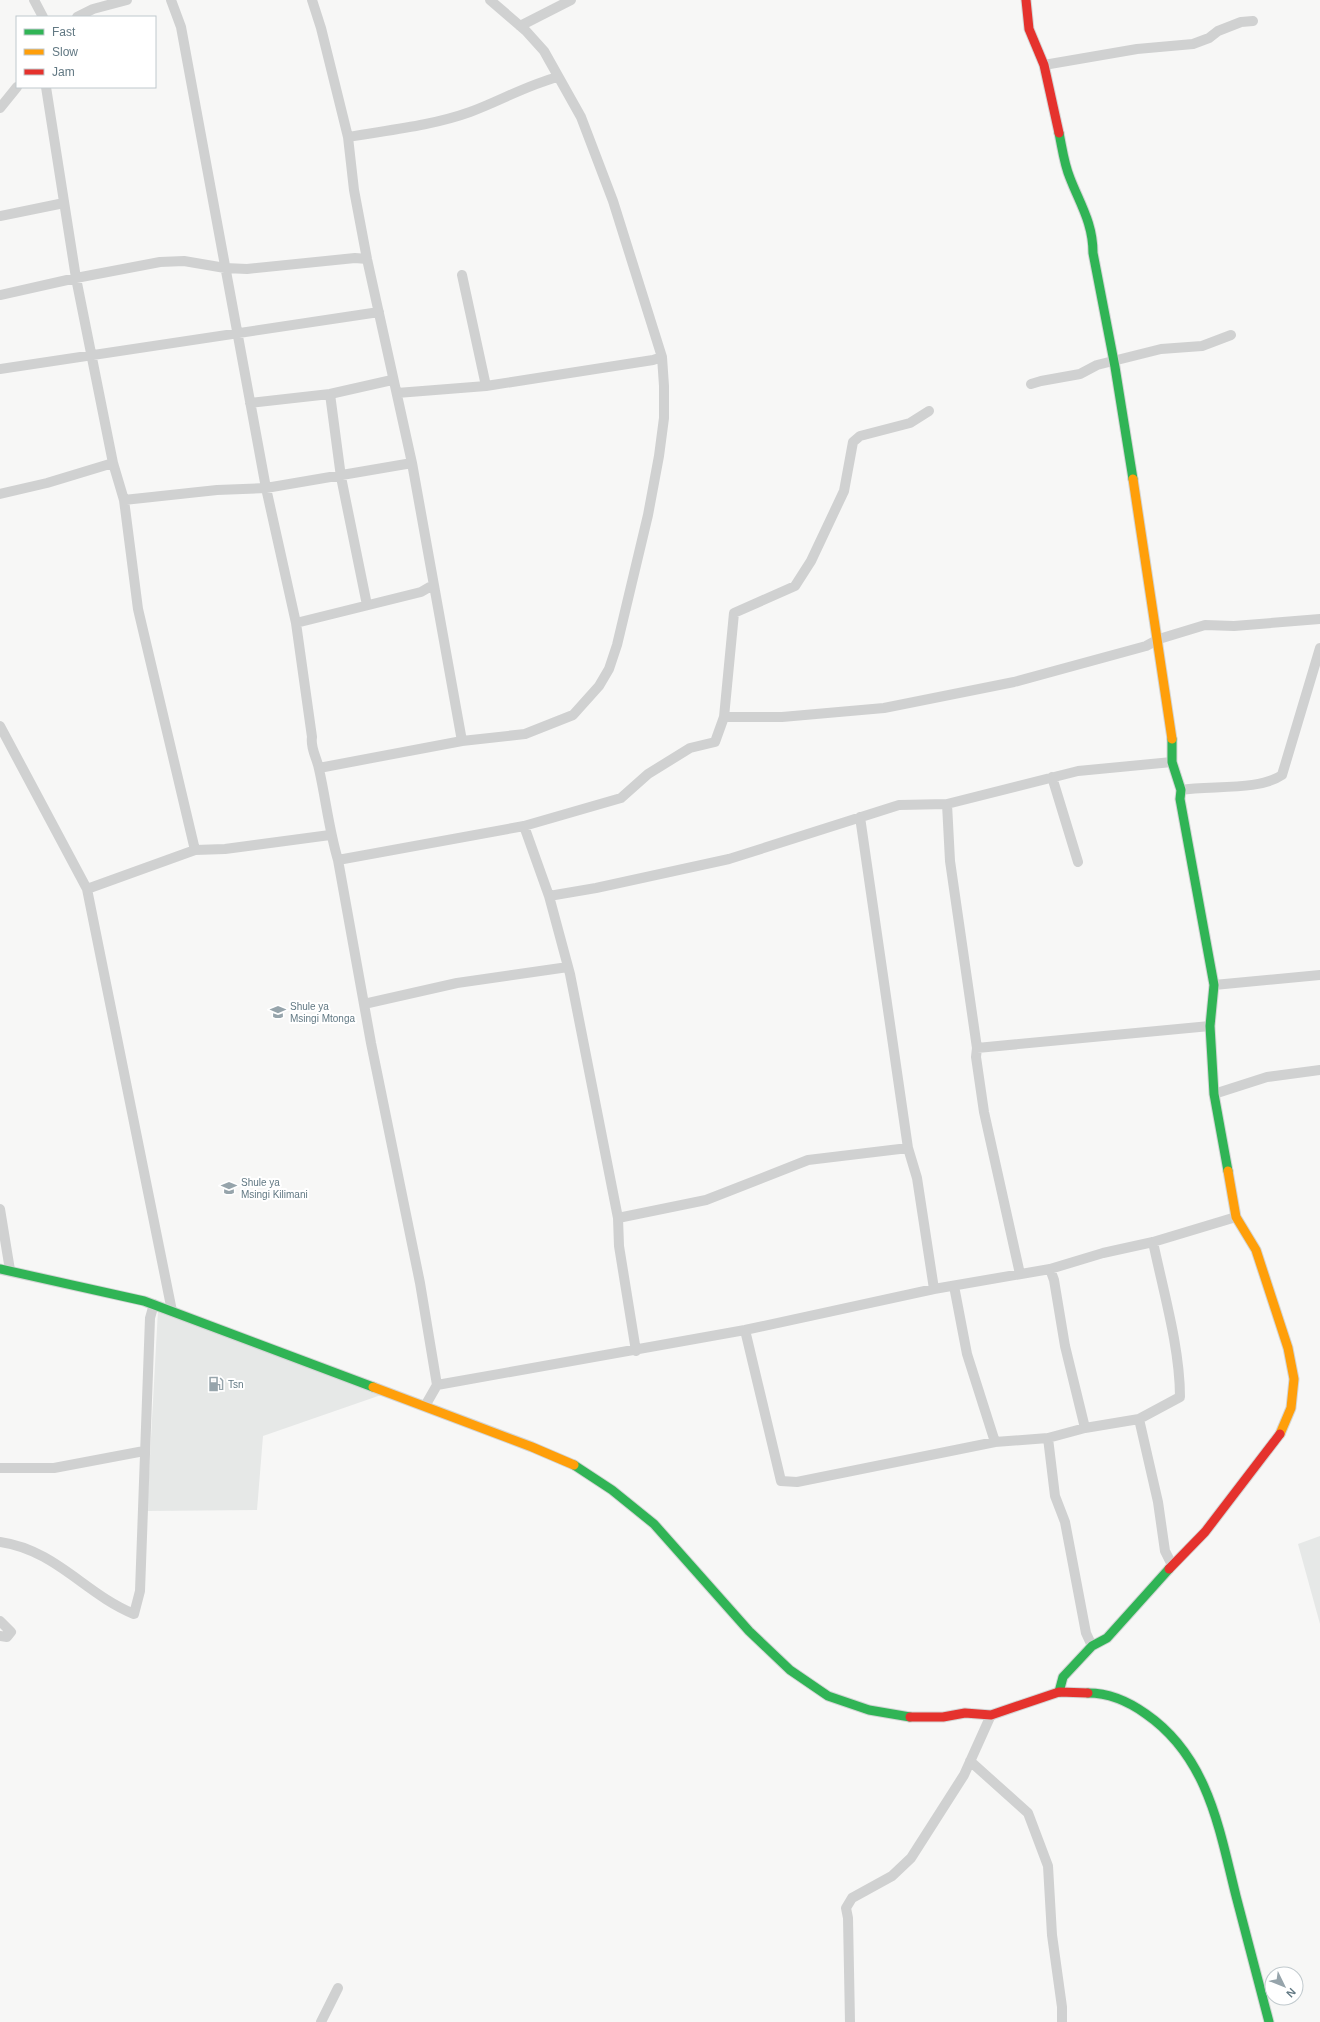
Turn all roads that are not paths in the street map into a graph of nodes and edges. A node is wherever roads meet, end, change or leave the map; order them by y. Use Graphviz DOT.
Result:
graph roads {
  1 [pos="34,0"];
  2 [pos="128,0"];
  3 [pos="171,0"];
  4 [pos="312,0"];
  5 [pos="490,0"];
  6 [pos="571,0"];
  7 [pos="1026,0"];
  8 [pos="42,16"];
  9 [pos="79,16"];
  10 [pos="1253,21"];
  11 [pos="520,26"];
  12 [pos="1044,65"];
  13 [pos="558,77"];
  14 [pos="17,88"];
  15 [pos="46,88"];
  16 [pos="0,108"];
  17 [pos="348,137"];
  18 [pos="64,203"];
  19 [pos="0,216"];
  20 [pos="367,260"];
  21 [pos="225,268"];
  22 [pos="462,275"];
  23 [pos="76,278"];
  24 [pos="0,295"];
  25 [pos="379,312"];
  26 [pos="238,333"];
  27 [pos="1231,335"];
  28 [pos="92,355"];
  29 [pos="662,357"];
  30 [pos="1114,361"];
  31 [pos="0,369"];
  32 [pos="392,380"];
  33 [pos="1031,384"];
  34 [pos="486,386"];
  35 [pos="397,393"];
  36 [pos="330,394"];
  37 [pos="250,403"];
  38 [pos="929,411"];
  39 [pos="113,463"];
  40 [pos="412,464"];
  41 [pos="341,476"];
  42 [pos="266,488"];
  43 [pos="0,494"];
  44 [pos="124,500"];
  45 [pos="433,585"];
  46 [pos="367,605"];
  47 [pos="1320,619"];
  48 [pos="296,623"];
  49 [pos="1158,640"];
  50 [pos="1320,648"];
  51 [pos="724,717"];
  52 [pos="0,726"];
  53 [pos="462,740"];
  54 [pos="1172,762"];
  55 [pos="319,768"];
  56 [pos="1052,777"];
  57 [pos="1181,790"];
  58 [pos="947,804"];
  59 [pos="860,817"];
  60 [pos="524,826"];
  61 [pos="330,835"];
  62 [pos="195,850"];
  63 [pos="338,860"];
  64 [pos="1078,862"];
  65 [pos="87,889"];
  66 [pos="549,896"];
  67 [pos="568,967"];
  68 [pos="1320,975"];
  69 [pos="1214,985"];
  70 [pos="364,1004"];
  71 [pos="1210,1026"];
  72 [pos="977,1048"];
  73 [pos="1320,1070"];
  74 [pos="1214,1094"];
  75 [pos="908,1148"];
  76 [pos="0,1209"];
  77 [pos="1236,1217"];
  78 [pos="618,1218"];
  79 [pos="1153,1242"];
  80 [pos="5,1269"];
  81 [pos="1050,1269"];
  82 [pos="1020,1274"];
  83 [pos="954,1286"];
  84 [pos="934,1289"];
  85 [pos="154,1304"];
  86 [pos="172,1310"];
  87 [pos="745,1330"];
  88 [pos="636,1351"];
  89 [pos="437,1385"];
  90 [pos="425,1406"];
  91 [pos="1139,1419"];
  92 [pos="1085,1428"];
  93 [pos="1048,1438"];
  94 [pos="995,1442"];
  95 [pos="144,1451"];
  96 [pos="0,1468"];
  97 [pos="0,1542"];
  98 [pos="1172,1565"];
  99 [pos="0,1620"];
  100 [pos="0,1636"];
  101 [pos="1092,1646"];
  102 [pos="1059,1692"];
  103 [pos="991,1715"];
  104 [pos="970,1761"];
  105 [pos="338,1988"];
  106 [pos="322,2022"];
  107 [pos="850,2022"];
  108 [pos="1062,2022"];
  109 [pos="1269,2022"];
  1 -- 8 [label="street"];
  2 -- 9 [label="street"];
  3 -- 21 [label="street"];
  4 -- 17 [label="street"];
  5 -- 11 [label="street"];
  6 -- 11 [label="street"];
  7 -- 12 [label="main road"];
  10 -- 12 [label="street"];
  11 -- 13 [label="street"];
  12 -- 30 [label="main road"];
  13 -- 17 [label="street"];
  13 -- 29 [label="street"];
  14 -- 16 [label="street"];
  15 -- 18 [label="street"];
  17 -- 20 [label="street"];
  18 -- 19 [label="street"];
  18 -- 23 [label="street"];
  20 -- 21 [label="street"];
  20 -- 25 [label="street"];
  21 -- 23 [label="street"];
  21 -- 26 [label="street"];
  22 -- 34 [label="street"];
  23 -- 24 [label="street"];
  23 -- 28 [label="street"];
  25 -- 26 [label="street"];
  25 -- 32 [label="street"];
  26 -- 28 [label="street"];
  26 -- 37 [label="street"];
  27 -- 30 [label="street"];
  28 -- 31 [label="street"];
  28 -- 39 [label="street"];
  29 -- 34 [label="street"];
  29 -- 53 [label="street"];
  30 -- 33 [label="street"];
  30 -- 49 [label="main road"];
  32 -- 35 [label="street"];
  32 -- 36 [label="street"];
  34 -- 35 [label="street"];
  35 -- 40 [label="street"];
  36 -- 37 [label="street"];
  36 -- 41 [label="street"];
  37 -- 42 [label="street"];
  38 -- 51 [label="street"];
  39 -- 43 [label="street"];
  39 -- 44 [label="street"];
  40 -- 41 [label="street"];
  40 -- 45 [label="street"];
  41 -- 42 [label="street"];
  41 -- 46 [label="street"];
  42 -- 44 [label="street"];
  42 -- 48 [label="street"];
  44 -- 62 [label="street"];
  45 -- 46 [label="street"];
  45 -- 53 [label="street"];
  46 -- 48 [label="street"];
  47 -- 49 [label="street"];
  48 -- 55 [label="street"];
  49 -- 51 [label="street"];
  49 -- 54 [label="main road"];
  50 -- 57 [label="street"];
  51 -- 60 [label="street"];
  52 -- 65 [label="street"];
  53 -- 55 [label="street"];
  54 -- 56 [label="street"];
  54 -- 57 [label="main road"];
  55 -- 61 [label="street"];
  56 -- 58 [label="street"];
  56 -- 64 [label="street"];
  57 -- 69 [label="main road"];
  58 -- 59 [label="street"];
  58 -- 72 [label="street"];
  59 -- 66 [label="street"];
  59 -- 75 [label="street"];
  60 -- 63 [label="street"];
  60 -- 66 [label="street"];
  61 -- 62 [label="street"];
  61 -- 63 [label="street"];
  62 -- 65 [label="street"];
  63 -- 70 [label="street"];
  65 -- 86 [label="street"];
  66 -- 67 [label="street"];
  67 -- 70 [label="street"];
  67 -- 78 [label="street"];
  68 -- 69 [label="street"];
  69 -- 71 [label="main road"];
  70 -- 89 [label="street"];
  71 -- 72 [label="street"];
  71 -- 74 [label="main road"];
  72 -- 82 [label="street"];
  73 -- 74 [label="street"];
  74 -- 77 [label="main road"];
  75 -- 78 [label="street"];
  75 -- 84 [label="street"];
  76 -- 80 [label="street"];
  77 -- 79 [label="street"];
  77 -- 98 [label="main road"];
  78 -- 88 [label="street"];
  79 -- 81 [label="street"];
  79 -- 91 [label="street"];
  80 -- 85 [label="main road"];
  81 -- 82 [label="street"];
  81 -- 92 [label="street"];
  82 -- 83 [label="street"];
  83 -- 84 [label="street"];
  83 -- 94 [label="street"];
  84 -- 87 [label="street"];
  85 -- 86 [label="main road"];
  85 -- 95 [label="street"];
  86 -- 90 [label="main road"];
  87 -- 88 [label="street"];
  87 -- 94 [label="street"];
  88 -- 89 [label="street"];
  89 -- 90 [label="street"];
  90 -- 103 [label="main road"];
  91 -- 92 [label="street"];
  91 -- 98 [label="street"];
  92 -- 93 [label="street"];
  93 -- 94 [label="street"];
  93 -- 101 [label="street"];
  95 -- 96 [label="street"];
  95 -- 97 [label="street"];
  98 -- 101 [label="main road"];
  99 -- 100 [label="street"];
  101 -- 102 [label="main road"];
  102 -- 103 [label="main road"];
  102 -- 109 [label="main road"];
  103 -- 104 [label="street"];
  104 -- 107 [label="street"];
  104 -- 108 [label="street"];
  105 -- 106 [label="street"];
}
